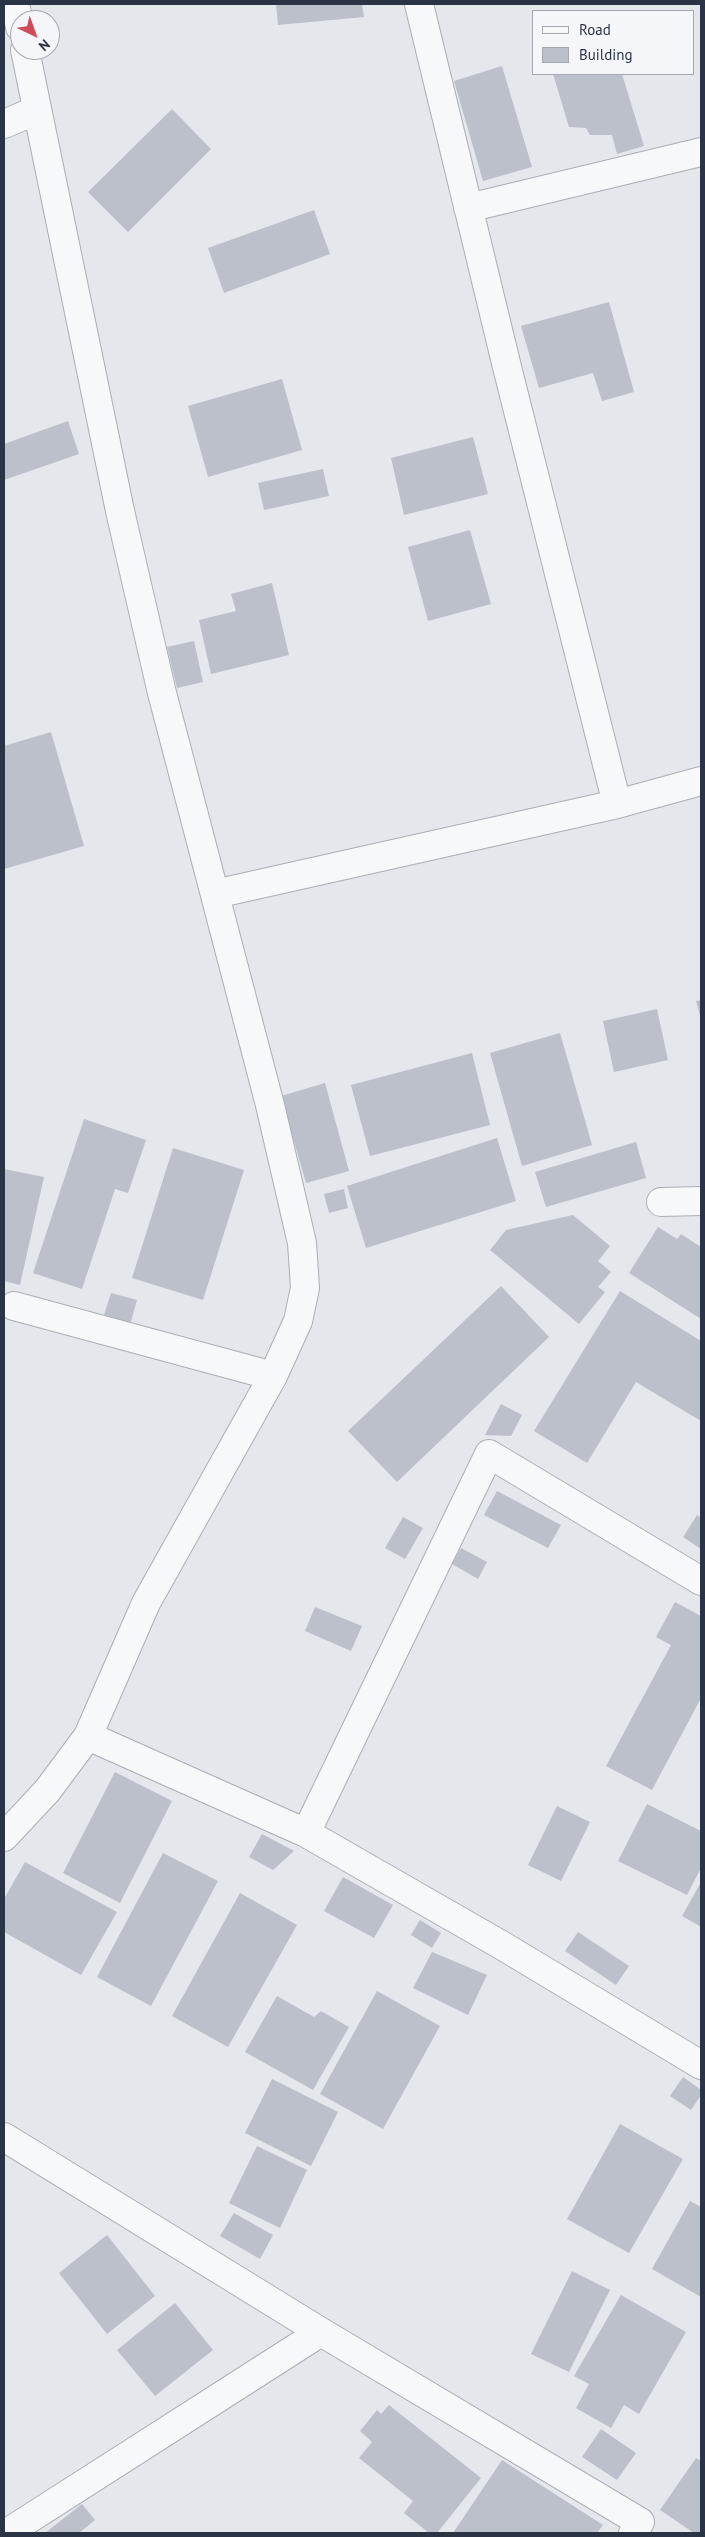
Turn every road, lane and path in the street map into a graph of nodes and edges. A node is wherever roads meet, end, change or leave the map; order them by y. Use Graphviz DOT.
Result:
graph roads {
  1 [pos="419,4"];
  2 [pos="27,60"];
  3 [pos="37,110"];
  4 [pos="4,124"];
  5 [pos="701,152"];
  6 [pos="468,208"];
  7 [pos="701,781"];
  8 [pos="617,804"];
  9 [pos="215,894"];
  10 [pos="701,1201"];
  11 [pos="661,1202"];
  12 [pos="14,1306"];
  13 [pos="273,1376"];
  14 [pos="701,1581"];
  15 [pos="88,1736"];
  16 [pos="8,1823"];
  17 [pos="306,1833"];
  18 [pos="701,2064"];
  19 [pos="4,2138"];
  20 [pos="321,2332"];
  21 [pos="6,2533"];
  22 [pos="633,2533"];
  1 -- 6 [label="street"];
  2 -- 3 [label="street"];
  3 -- 4 [label="street"];
  3 -- 9 [label="street"];
  5 -- 6 [label="street"];
  6 -- 8 [label="street"];
  7 -- 8 [label="street"];
  8 -- 9 [label="street"];
  9 -- 13 [label="street"];
  10 -- 11 [label="street"];
  12 -- 13 [label="street"];
  13 -- 15 [label="street"];
  14 -- 17 [label="street"];
  15 -- 16 [label="street"];
  15 -- 17 [label="street"];
  17 -- 18 [label="street"];
  19 -- 20 [label="street"];
  20 -- 21 [label="street"];
  20 -- 22 [label="street"];
}
